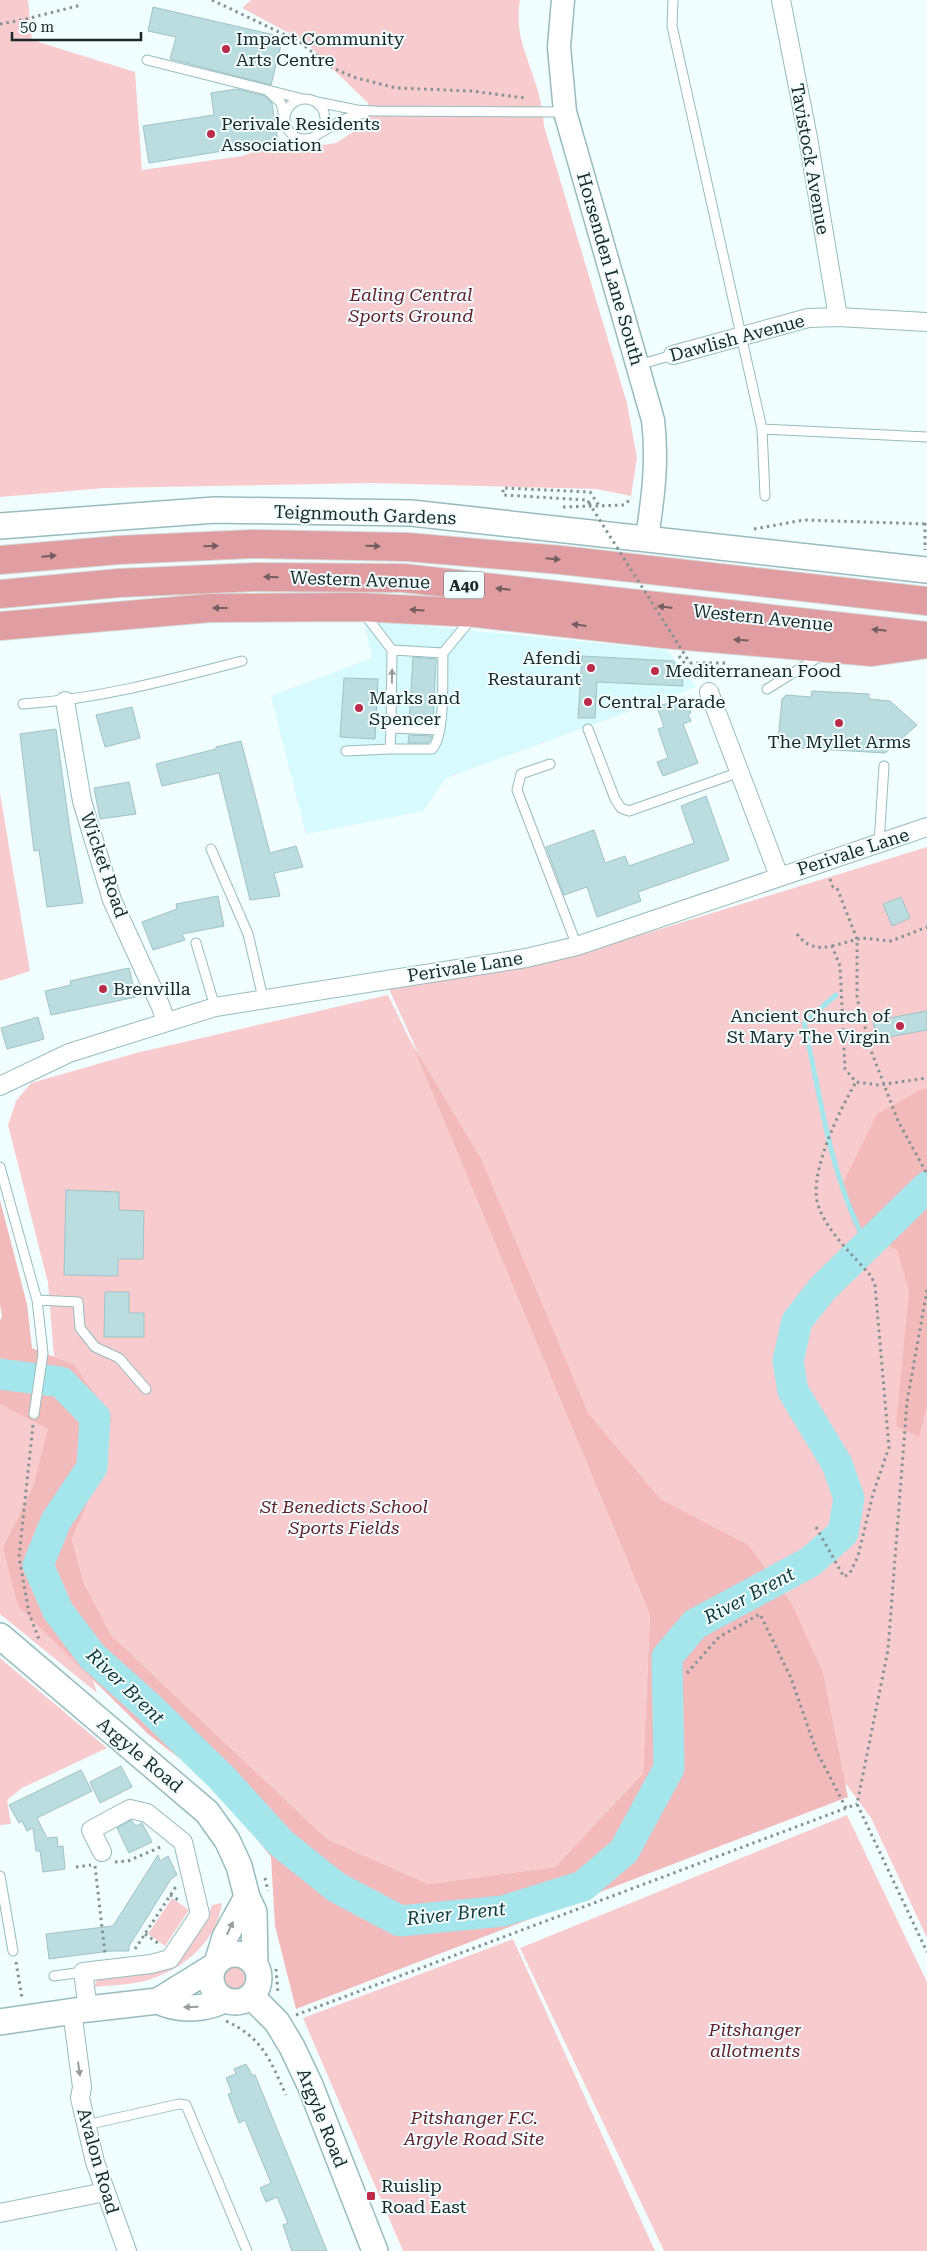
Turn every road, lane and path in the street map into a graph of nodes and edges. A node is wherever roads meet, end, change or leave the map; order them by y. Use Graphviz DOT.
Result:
graph roads {
  1 [pos="212,0"];
  2 [pos="563,0"];
  3 [pos="673,0"];
  4 [pos="781,0"];
  5 [pos="81,5"];
  6 [pos="0,24"];
  7 [pos="147,60"];
  8 [pos="263,89"];
  9 [pos="532,98"];
  10 [pos="303,99"];
  11 [pos="317,102"];
  12 [pos="375,111"];
  13 [pos="565,112"];
  14 [pos="285,121"];
  15 [pos="318,134"];
  16 [pos="838,318"];
  17 [pos="927,322"];
  18 [pos="742,336"];
  19 [pos="674,355"];
  20 [pos="638,365"];
  21 [pos="762,430"];
  22 [pos="927,436"];
  23 [pos="765,496"];
  24 [pos="624,505"];
  25 [pos="558,507"];
  26 [pos="630,507"];
  27 [pos="926,524"];
  28 [pos="0,526"];
  29 [pos="647,538"];
  30 [pos="729,547"];
  31 [pos="0,560"];
  32 [pos="926,569"];
  33 [pos="0,594"];
  34 [pos="927,601"];
  35 [pos="359,608"];
  36 [pos="476,613"];
  37 [pos="0,626"];
  38 [pos="927,636"];
  39 [pos="927,644"];
  40 [pos="830,649"];
  41 [pos="392,650"];
  42 [pos="443,653"];
  43 [pos="678,655"];
  44 [pos="696,655"];
  45 [pos="242,662"];
  46 [pos="727,663"];
  47 [pos="774,673"];
  48 [pos="690,674"];
  49 [pos="767,689"];
  50 [pos="709,692"];
  51 [pos="66,701"];
  52 [pos="23,704"];
  53 [pos="390,728"];
  54 [pos="588,729"];
  55 [pos="440,730"];
  56 [pos="390,749"];
  57 [pos="346,751"];
  58 [pos="550,764"];
  59 [pos="884,766"];
  60 [pos="740,772"];
  61 [pos="927,828"];
  62 [pos="879,843"];
  63 [pos="211,849"];
  64 [pos="779,876"];
  65 [pos="822,878"];
  66 [pos="927,927"];
  67 [pos="797,934"];
  68 [pos="857,940"];
  69 [pos="196,944"];
  70 [pos="576,946"];
  71 [pos="832,946"];
  72 [pos="263,998"];
  73 [pos="215,1007"];
  74 [pos="166,1022"];
  75 [pos="927,1078"];
  76 [pos="856,1082"];
  77 [pos="884,1085"];
  78 [pos="0,1086"];
  79 [pos="0,1167"];
  80 [pos="927,1174"];
  81 [pos="927,1290"];
  82 [pos="37,1300"];
  83 [pos="146,1389"];
  84 [pos="34,1414"];
  85 [pos="816,1527"];
  86 [pos="0,1636"];
  87 [pos="42,1646"];
  88 [pos="687,1673"];
  89 [pos="857,1804"];
  90 [pos="846,1808"];
  91 [pos="180,1839"];
  92 [pos="103,1861"];
  93 [pos="189,1866"];
  94 [pos="76,1867"];
  95 [pos="0,1876"];
  96 [pos="246,1897"];
  97 [pos="13,1951"];
  98 [pos="927,1952"];
  99 [pos="215,1964"];
  100 [pos="255,1964"];
  101 [pos="115,1968"];
  102 [pos="83,1972"];
  103 [pos="54,1976"];
  104 [pos="251,1996"];
  105 [pos="224,2000"];
  106 [pos="158,2001"];
  107 [pos="24,2003"];
  108 [pos="80,2010"];
  109 [pos="289,2018"];
  110 [pos="0,2022"];
  111 [pos="269,2057"];
  112 [pos="286,2094"];
  113 [pos="86,2125"];
  114 [pos="105,2192"];
  115 [pos="0,2213"];
  116 [pos="127,2251"];
  117 [pos="247,2251"];
  118 [pos="375,2251"];
  1 -- 9 [label="path"];
  2 -- 13 [label="street, Horsenden Lane South"];
  3 -- 18 [label="lane"];
  4 -- 16 [label="street, Tavistock Avenue"];
  5 -- 6 [label="path"];
  7 -- 8 [label="lane"];
  8 -- 10 [label="lane"];
  8 -- 14 [label="lane"];
  10 -- 11 [label="lane"];
  10 -- 14 [label="lane"];
  11 -- 12 [label="lane"];
  11 -- 15 [label="lane"];
  12 -- 13 [label="lane"];
  12 -- 15 [label="lane"];
  13 -- 20 [label="street, Horsenden Lane South"];
  14 -- 15 [label="lane"];
  16 -- 17 [label="street, Dawlish Avenue"];
  16 -- 18 [label="street, Dawlish Avenue"];
  18 -- 19 [label="street, Dawlish Avenue"];
  18 -- 21 [label="lane"];
  19 -- 20 [label="lane, Dawlish Avenue"];
  20 -- 29 [label="street, Horsenden Lane South"];
  21 -- 22 [label="lane"];
  21 -- 23 [label="lane"];
  24 -- 26 [label="path"];
  25 -- 46 [label="path, bridge"];
  27 -- 30 [label="path"];
  27 -- 32 [label="path"];
  28 -- 29 [label="main road, Teignmouth Gardens"];
  29 -- 30 [label="main road, Teignmouth Gardens"];
  30 -- 32 [label="main road, Teignmouth Gardens"];
  31 -- 34 [label="highway, Western Avenue / A40, one-way"];
  38 -- 33 [label="highway, Western Avenue / A40, one-way"];
  36 -- 35 [label="highway, A40, one-way"];
  35 -- 37 [label="highway, A40, one-way"];
  35 -- 41 [label="lane"];
  40 -- 36 [label="highway, A40, one-way"];
  36 -- 42 [label="lane"];
  39 -- 40 [label="highway, A40"];
  40 -- 49 [label="lane"];
  41 -- 42 [label="lane"];
  53 -- 41 [label="lane, one-way"];
  42 -- 55 [label="lane"];
  43 -- 44 [label="path"];
  45 -- 51 [label="lane"];
  47 -- 48 [label="path"];
  50 -- 60 [label="street"];
  51 -- 52 [label="lane"];
  51 -- 74 [label="street, Wicket Road"];
  53 -- 55 [label="lane"];
  53 -- 56 [label="lane"];
  54 -- 60 [label="lane"];
  55 -- 56 [label="lane"];
  56 -- 57 [label="lane"];
  58 -- 70 [label="lane"];
  59 -- 62 [label="lane"];
  60 -- 64 [label="street"];
  61 -- 62 [label="street, Perivale Lane"];
  62 -- 64 [label="street, Perivale Lane"];
  63 -- 72 [label="lane"];
  64 -- 70 [label="street, Perivale Lane"];
  65 -- 68 [label="path"];
  66 -- 68 [label="path"];
  67 -- 71 [label="path"];
  68 -- 71 [label="path"];
  68 -- 77 [label="path"];
  69 -- 73 [label="lane"];
  70 -- 72 [label="street, Perivale Lane"];
  71 -- 76 [label="path"];
  72 -- 73 [label="street, Perivale Lane"];
  73 -- 74 [label="street, Perivale Lane"];
  74 -- 78 [label="street, Perivale Lane"];
  75 -- 77 [label="path"];
  76 -- 77 [label="path"];
  76 -- 85 [label="path"];
  77 -- 80 [label="path"];
  79 -- 82 [label="lane"];
  81 -- 89 [label="path"];
  82 -- 83 [label="lane"];
  82 -- 84 [label="lane"];
  84 -- 87 [label="path"];
  86 -- 96 [label="main road, Argyle Road"];
  88 -- 90 [label="path"];
  89 -- 90 [label="path"];
  89 -- 98 [label="path"];
  90 -- 109 [label="path"];
  91 -- 92 [label="path"];
  91 -- 92 [label="street"];
  91 -- 93 [label="street"];
  92 -- 94 [label="path"];
  92 -- 101 [label="path"];
  93 -- 101 [label="path"];
  93 -- 101 [label="street"];
  95 -- 97 [label="lane"];
  99 -- 96 [label="main road, one-way"];
  96 -- 100 [label="main road, Argyle Road"];
  97 -- 107 [label="path"];
  99 -- 100 [label="main road"];
  99 -- 105 [label="main road"];
  99 -- 106 [label="main road"];
  100 -- 104 [label="main road"];
  101 -- 102 [label="street"];
  102 -- 103 [label="lane"];
  102 -- 108 [label="street, Avalon Road"];
  104 -- 105 [label="main road"];
  104 -- 118 [label="main road, Argyle Road"];
  105 -- 106 [label="main road, one-way"];
  106 -- 108 [label="main road"];
  108 -- 110 [label="main road"];
  108 -- 113 [label="street, Avalon Road, one-way"];
  111 -- 112 [label="path"];
  113 -- 114 [label="street, Avalon Road"];
  113 -- 117 [label="lane"];
  114 -- 115 [label="street"];
  114 -- 116 [label="street, Avalon Road"];
}
